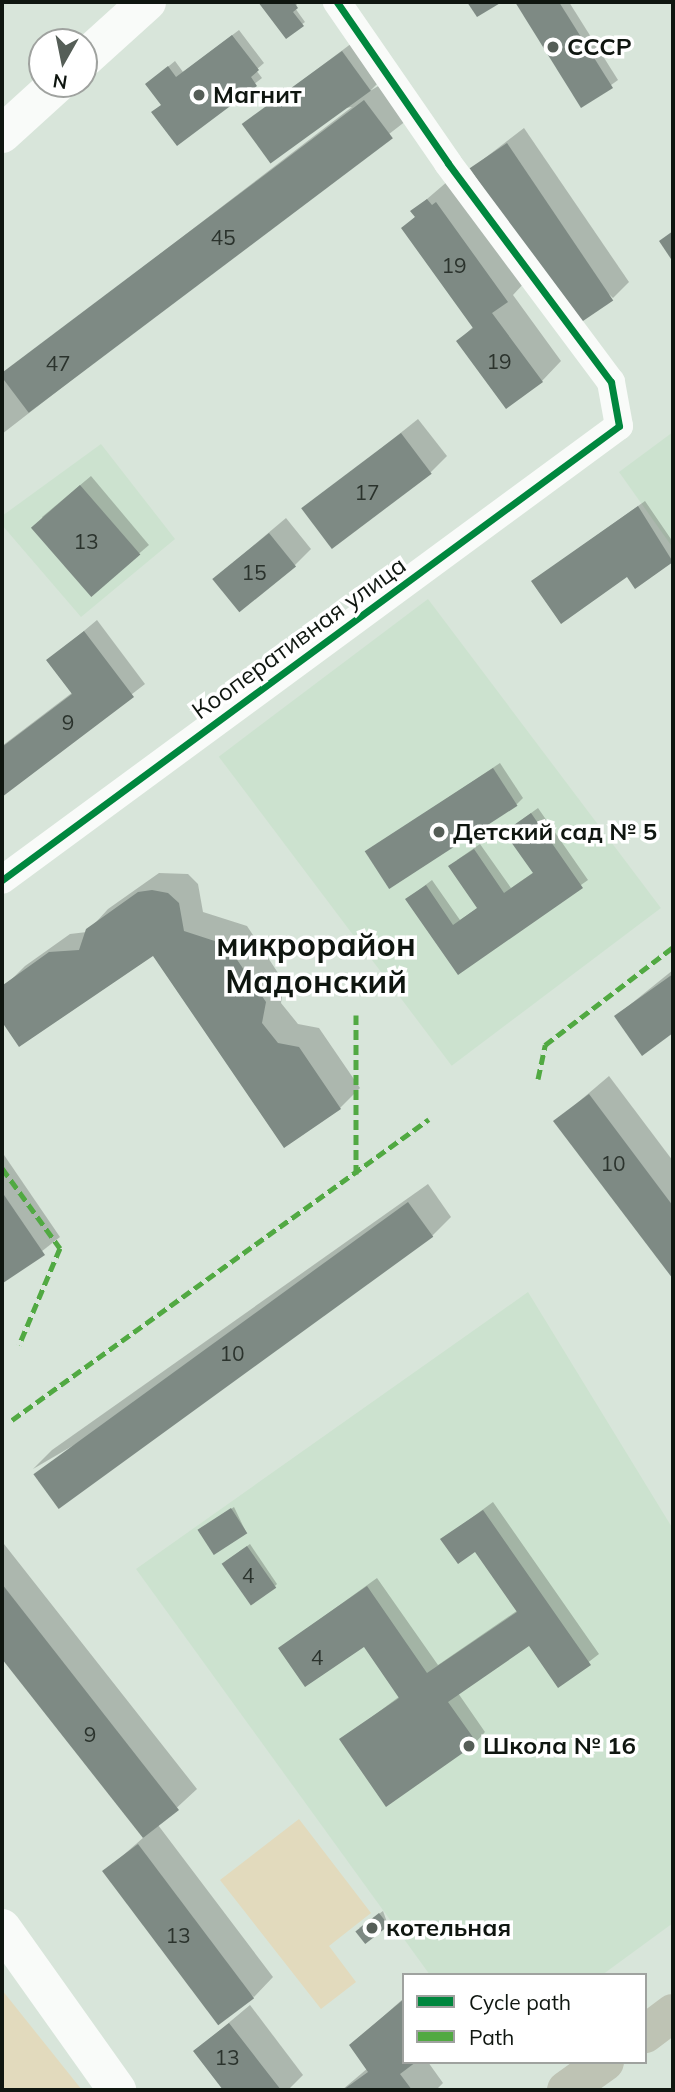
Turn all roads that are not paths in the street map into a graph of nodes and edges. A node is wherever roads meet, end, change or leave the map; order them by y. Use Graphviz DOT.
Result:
graph roads {
  1 [pos="147,2"];
  2 [pos="337,2"];
  3 [pos="98,46"];
  4 [pos="42,98"];
  5 [pos="2,134"];
  6 [pos="2,880"];
  7 [pos="2,1928"];
  8 [pos="673,2013"];
  9 [pos="647,2032"];
  10 [pos="602,2064"];
  11 [pos="117,2090"];
  12 [pos="566,2090"];
  1 -- 3 [label="main road"];
  2 -- 6 [label="street, Кооперативная улица"];
  4 -- 5 [label="main road"];
  7 -- 11 [label="main road"];
  8 -- 9 [label="highway"];
  10 -- 12 [label="highway"];
}
